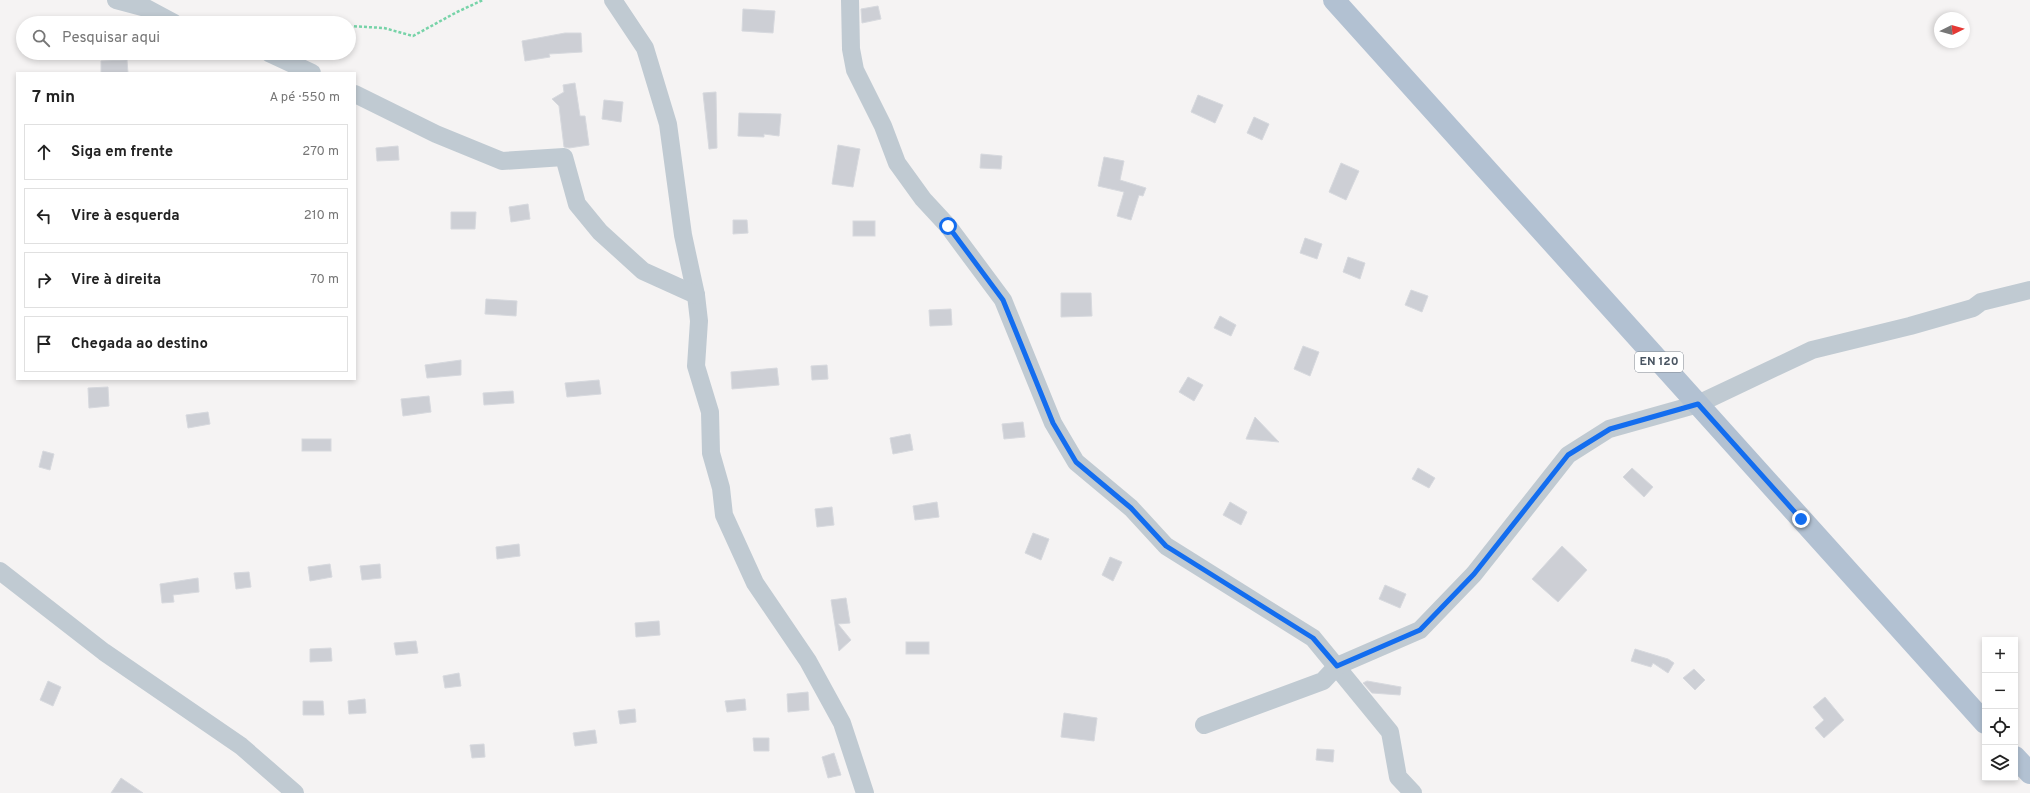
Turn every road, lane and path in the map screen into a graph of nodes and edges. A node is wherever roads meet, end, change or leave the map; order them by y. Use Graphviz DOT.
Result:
graph roads {
  1 [pos="116,0"];
  2 [pos="484,0"];
  3 [pos="613,0"];
  4 [pos="850,0"];
  5 [pos="1334,0"];
  6 [pos="161,16"];
  7 [pos="356,26"];
  8 [pos="285,60"];
  9 [pos="310,72"];
  10 [pos="356,94"];
  11 [pos="2030,290"];
  12 [pos="696,295"];
  13 [pos="1698,404"];
  14 [pos="0,570"];
  15 [pos="1337,666"];
  16 [pos="1982,720"];
  17 [pos="1204,725"];
  18 [pos="2018,760"];
  19 [pos="2030,773"];
  20 [pos="296,793"];
  21 [pos="865,793"];
  22 [pos="1413,793"];
  1 -- 6 [label="street"];
  2 -- 7 [label="path"];
  3 -- 12 [label="street"];
  4 -- 15 [label="street"];
  5 -- 13 [label="main road, EN 120"];
  8 -- 9 [label="street"];
  10 -- 12 [label="street"];
  11 -- 13 [label="street"];
  12 -- 21 [label="street"];
  13 -- 15 [label="street"];
  13 -- 16 [label="main road, EN 120"];
  14 -- 20 [label="street"];
  15 -- 17 [label="street"];
  15 -- 22 [label="street"];
  18 -- 19 [label="main road"];
}
